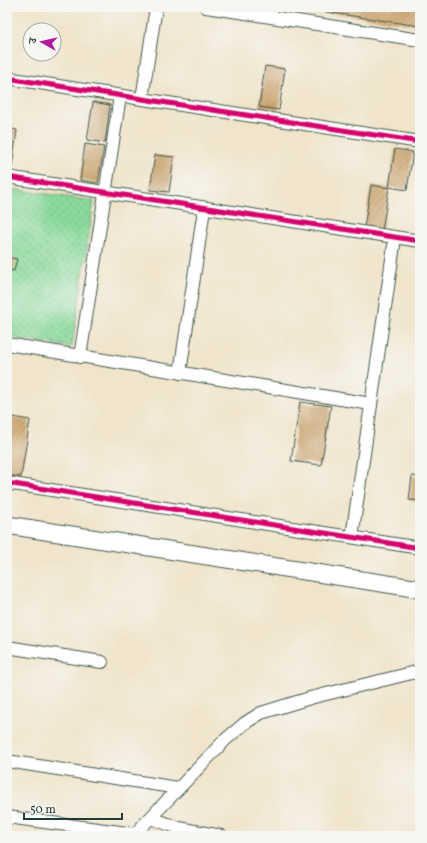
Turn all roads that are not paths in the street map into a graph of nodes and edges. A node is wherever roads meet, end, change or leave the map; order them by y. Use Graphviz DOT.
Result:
graph roads {
  1 [pos="156,7"];
  2 [pos="206,7"];
  3 [pos="420,40"];
  4 [pos="7,78"];
  5 [pos="120,96"];
  6 [pos="142,99"];
  7 [pos="420,142"];
  8 [pos="7,177"];
  9 [pos="105,192"];
  10 [pos="204,209"];
  11 [pos="396,238"];
  12 [pos="420,241"];
  13 [pos="7,344"];
  14 [pos="80,357"];
  15 [pos="180,373"];
  16 [pos="371,404"];
  17 [pos="7,483"];
  18 [pos="7,526"];
  19 [pos="352,538"];
  20 [pos="420,548"];
  21 [pos="420,589"];
  22 [pos="7,647"];
  23 [pos="102,662"];
  24 [pos="420,671"];
  25 [pos="7,761"];
  26 [pos="178,788"];
  27 [pos="7,817"];
  28 [pos="151,818"];
  29 [pos="134,835"];
  30 [pos="221,836"];
  1 -- 6 [label="street"];
  2 -- 3 [label="street"];
  4 -- 5 [label="street"];
  5 -- 6 [label="street"];
  5 -- 9 [label="street"];
  6 -- 7 [label="street"];
  8 -- 9 [label="street"];
  9 -- 10 [label="street"];
  9 -- 14 [label="street"];
  10 -- 11 [label="street"];
  10 -- 15 [label="street"];
  11 -- 12 [label="street"];
  11 -- 16 [label="street"];
  13 -- 14 [label="street"];
  14 -- 15 [label="street"];
  15 -- 16 [label="street"];
  16 -- 19 [label="street"];
  17 -- 19 [label="street"];
  18 -- 21 [label="street"];
  19 -- 20 [label="street"];
  22 -- 23 [label="street"];
  24 -- 26 [label="street"];
  25 -- 26 [label="street"];
  26 -- 28 [label="street"];
  27 -- 29 [label="street"];
  28 -- 29 [label="street"];
  28 -- 30 [label="street"];
}
